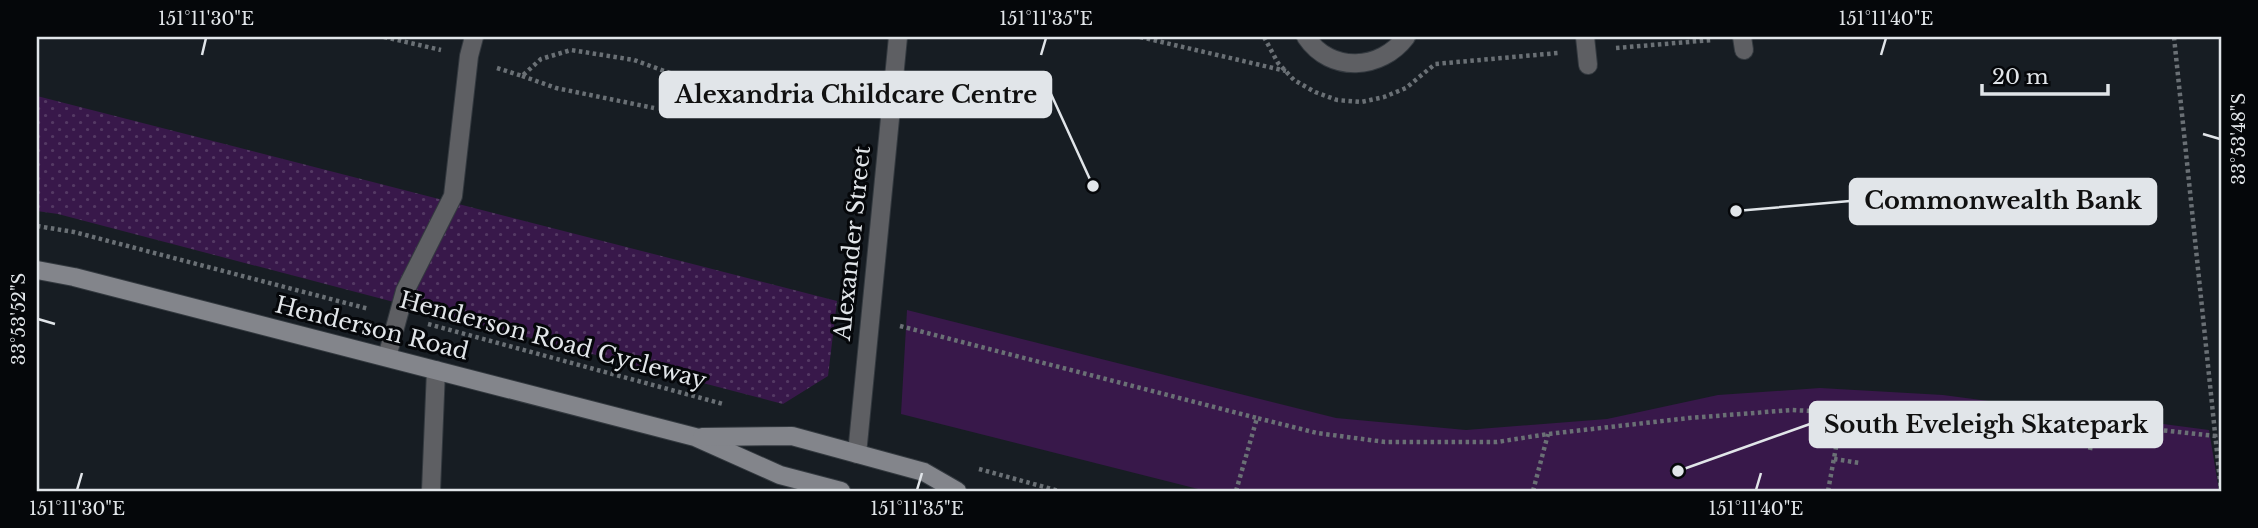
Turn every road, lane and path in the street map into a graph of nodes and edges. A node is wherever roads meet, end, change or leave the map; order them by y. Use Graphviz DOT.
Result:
graph roads {
  1 [pos="384,37"];
  2 [pos="474,37"];
  3 [pos="898,37"];
  4 [pos="1140,37"];
  5 [pos="1264,37"];
  6 [pos="1306,37"];
  7 [pos="1406,37"];
  8 [pos="2174,37"];
  9 [pos="1742,41"];
  10 [pos="1586,51"];
  11 [pos="469,58"];
  12 [pos="1286,72"];
  13 [pos="522,76"];
  14 [pos="728,93"];
  15 [pos="654,108"];
  16 [pos="37,226"];
  17 [pos="37,270"];
  18 [pos="398,316"];
  19 [pos="900,326"];
  20 [pos="387,357"];
  21 [pos="436,370"];
  22 [pos="725,405"];
  23 [pos="1257,418"];
  24 [pos="1854,418"];
  25 [pos="2095,423"];
  26 [pos="1548,434"];
  27 [pos="2216,436"];
  28 [pos="695,437"];
  29 [pos="2090,450"];
  30 [pos="857,454"];
  31 [pos="1834,459"];
  32 [pos="1860,463"];
  33 [pos="976,468"];
  34 [pos="430,491"];
  35 [pos="841,491"];
  36 [pos="957,491"];
  37 [pos="1059,491"];
  38 [pos="1236,491"];
  39 [pos="1533,491"];
  40 [pos="1828,491"];
  41 [pos="2221,491"];
  1 -- 11 [label="path"];
  2 -- 11 [label="street"];
  3 -- 30 [label="street, Alexander Street"];
  4 -- 12 [label="path"];
  5 -- 12 [label="path"];
  6 -- 7 [label="street"];
  8 -- 27 [label="path"];
  9 -- 10 [label="path"];
  10 -- 12 [label="path"];
  11 -- 13 [label="path"];
  11 -- 18 [label="street"];
  13 -- 14 [label="path"];
  13 -- 15 [label="path"];
  16 -- 18 [label="path, Henderson Road Cycleway"];
  17 -- 20 [label="street, Henderson Road"];
  18 -- 20 [label="street"];
  18 -- 22 [label="path, Henderson Road Cycleway"];
  19 -- 23 [label="path"];
  20 -- 21 [label="street, Henderson Road"];
  21 -- 28 [label="street, Henderson Road"];
  21 -- 34 [label="street"];
  23 -- 26 [label="path"];
  23 -- 38 [label="path"];
  24 -- 25 [label="path"];
  24 -- 26 [label="path"];
  24 -- 31 [label="path"];
  25 -- 27 [label="path"];
  25 -- 29 [label="path"];
  26 -- 39 [label="path"];
  27 -- 41 [label="path"];
  28 -- 30 [label="street, Henderson Road"];
  28 -- 35 [label="street, Henderson Road"];
  30 -- 36 [label="street, Henderson Road"];
  31 -- 32 [label="path"];
  31 -- 40 [label="path"];
  33 -- 37 [label="path"];
}
